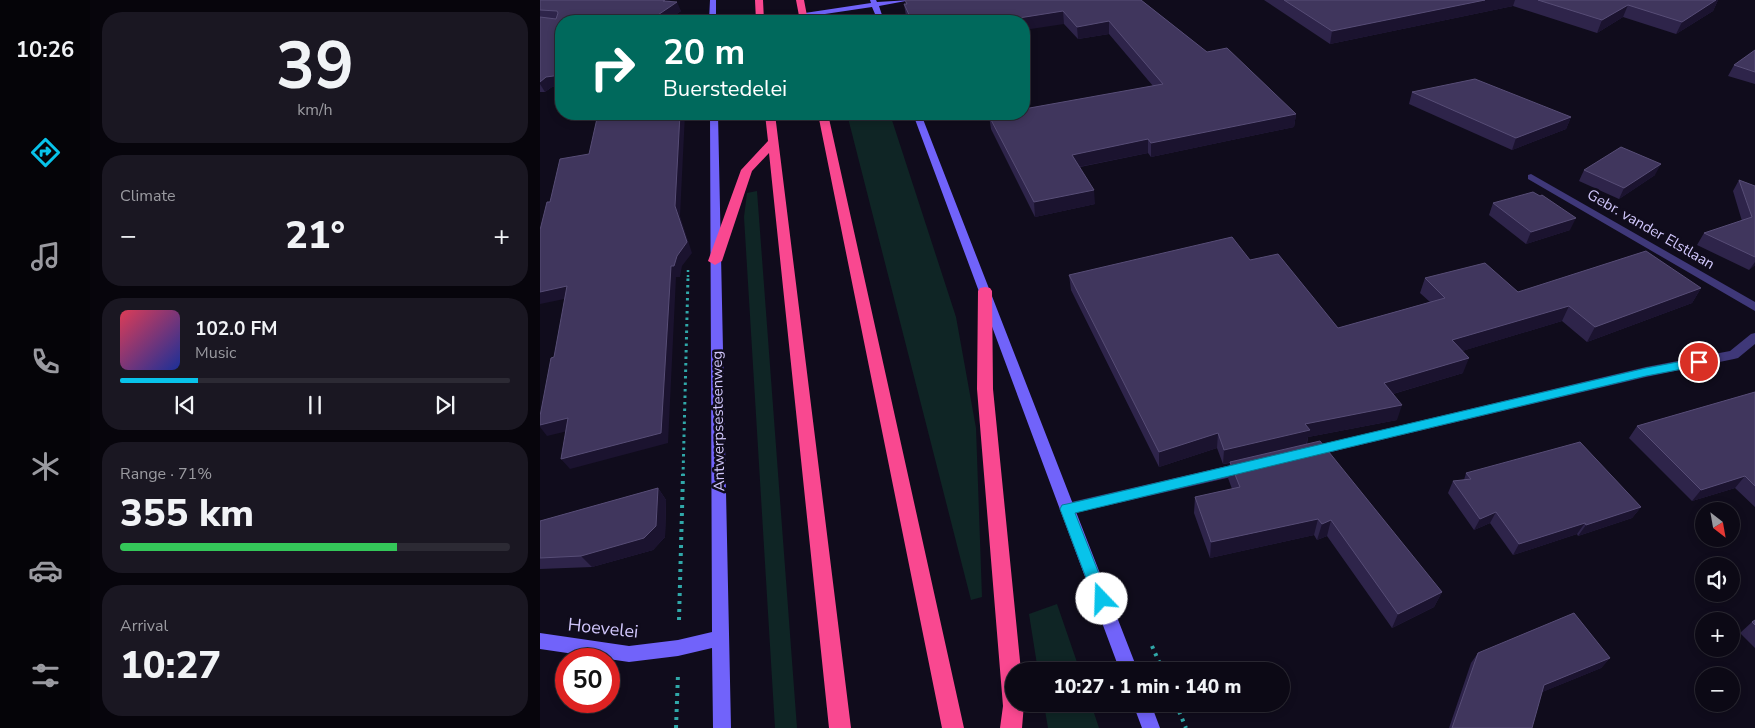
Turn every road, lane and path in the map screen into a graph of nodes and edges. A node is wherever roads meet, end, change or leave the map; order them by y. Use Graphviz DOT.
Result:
graph roads {
  1 [pos="713,0"];
  2 [pos="759,0"];
  3 [pos="800,0"];
  4 [pos="908,0"];
  5 [pos="874,2"];
  6 [pos="713,15"];
  7 [pos="760,15"];
  8 [pos="803,15"];
  9 [pos="817,15"];
  10 [pos="879,15"];
  11 [pos="714,120"];
  12 [pos="770,120"];
  13 [pos="824,120"];
  14 [pos="919,120"];
  15 [pos="772,143"];
  16 [pos="1531,177"];
  17 [pos="715,261"];
  18 [pos="688,262"];
  19 [pos="985,291"];
  20 [pos="1755,307"];
  21 [pos="1755,338"];
  22 [pos="1297,455"];
  23 [pos="1258,464"];
  24 [pos="1067,509"];
  25 [pos="722,638"];
  26 [pos="540,641"];
  27 [pos="678,648"];
  28 [pos="1126,662"];
  29 [pos="1145,712"];
  30 [pos="1179,712"];
  31 [pos="676,728"];
  32 [pos="722,728"];
  33 [pos="840,728"];
  34 [pos="953,728"];
  35 [pos="1011,728"];
  36 [pos="1151,728"];
  37 [pos="1186,728"];
  1 -- 6 [label="main road"];
  2 -- 7 [label="highway"];
  3 -- 8 [label="highway"];
  4 -- 5 [label="main road"];
  5 -- 9 [label="main road"];
  5 -- 10 [label="main road"];
  11 -- 17 [label="main road, Antwerpsesteenweg"];
  12 -- 15 [label="highway"];
  13 -- 34 [label="highway"];
  14 -- 19 [label="main road"];
  15 -- 17 [label="highway"];
  15 -- 33 [label="highway"];
  16 -- 20 [label="street, Gebr. vander Elstlaan"];
  17 -- 25 [label="main road, Antwerpsesteenweg"];
  18 -- 27 [label="path"];
  19 -- 24 [label="main road"];
  19 -- 35 [label="highway"];
  21 -- 22 [label="street"];
  23 -- 24 [label="street"];
  24 -- 28 [label="main road"];
  25 -- 27 [label="main road, Hoevelei"];
  25 -- 32 [label="main road, Antwerpsesteenweg"];
  26 -- 27 [label="main road, Hoevelei"];
  27 -- 31 [label="path"];
  29 -- 36 [label="main road"];
  30 -- 37 [label="path"];
}
